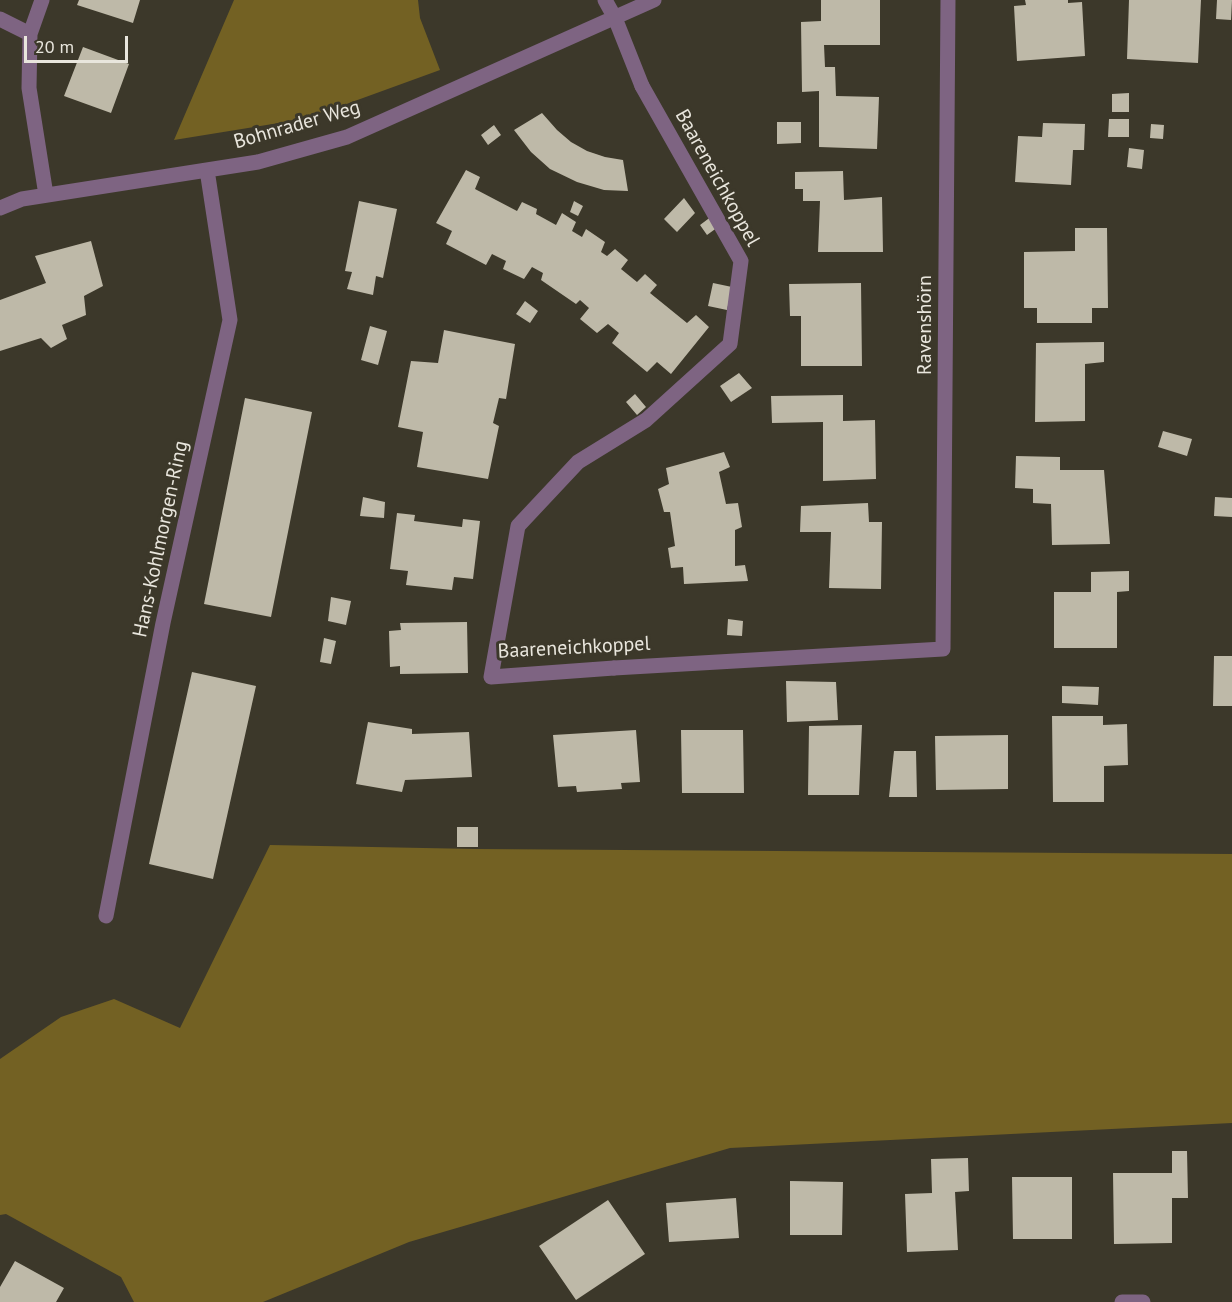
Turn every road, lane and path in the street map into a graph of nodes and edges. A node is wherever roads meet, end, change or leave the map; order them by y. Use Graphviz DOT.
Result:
graph roads {
  1 [pos="42,0"];
  2 [pos="605,0"];
  3 [pos="654,0"];
  4 [pos="948,0"];
  5 [pos="615,18"];
  6 [pos="0,19"];
  7 [pos="30,34"];
  8 [pos="207,170"];
  9 [pos="46,195"];
  10 [pos="0,208"];
  11 [pos="943,650"];
  12 [pos="106,916"];
  13 [pos="1122,1302"];
  14 [pos="1143,1302"];
  1 -- 7 [label="street"];
  2 -- 5 [label="street, Baareneichkoppel"];
  3 -- 5 [label="street, Bohnrader Weg"];
  4 -- 11 [label="street, Ravenshörn"];
  5 -- 8 [label="street, Bohnrader Weg"];
  5 -- 11 [label="street, Baareneichkoppel"];
  6 -- 7 [label="street"];
  7 -- 9 [label="street"];
  8 -- 9 [label="street, Bohnrader Weg"];
  8 -- 12 [label="street, Hans-Kohlmorgen-Ring"];
  9 -- 10 [label="street, Bohnrader Weg"];
  13 -- 14 [label="street"];
}
